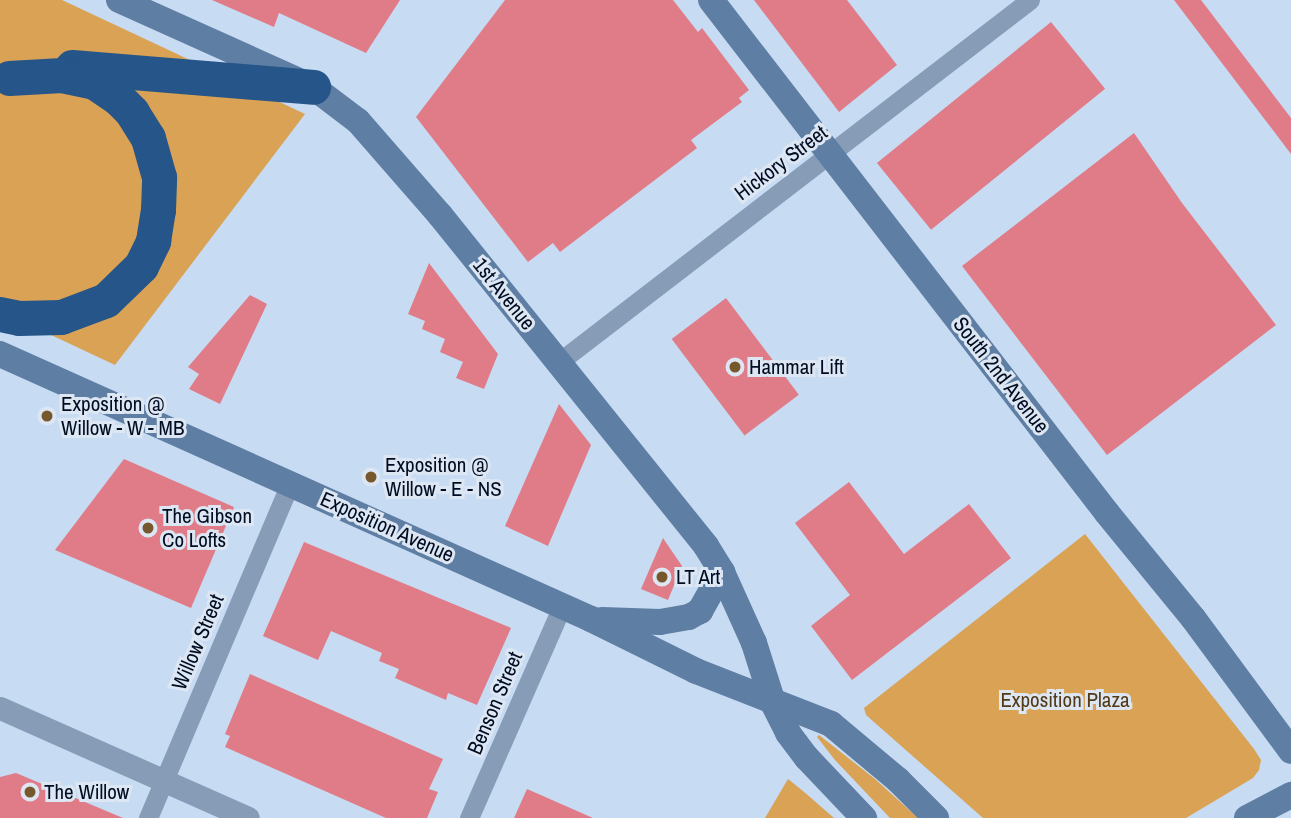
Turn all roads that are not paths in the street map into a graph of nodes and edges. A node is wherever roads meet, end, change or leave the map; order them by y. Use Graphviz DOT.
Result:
graph roads {
  1 [pos="119,0"];
  2 [pos="711,0"];
  3 [pos="1030,0"];
  4 [pos="4,79"];
  5 [pos="313,87"];
  6 [pos="830,153"];
  7 [pos="0,314"];
  8 [pos="0,355"];
  9 [pos="559,362"];
  10 [pos="290,484"];
  11 [pos="722,572"];
  12 [pos="562,606"];
  13 [pos="591,619"];
  14 [pos="773,703"];
  15 [pos="0,708"];
  16 [pos="1291,751"];
  17 [pos="163,781"];
  18 [pos="1291,795"];
  19 [pos="148,818"];
  20 [pos="248,818"];
  21 [pos="469,818"];
  22 [pos="864,818"];
  23 [pos="936,818"];
  24 [pos="1247,818"];
  1 -- 5 [label="main road, 1st Avenue"];
  2 -- 6 [label="main road, South 2nd Avenue"];
  3 -- 6 [label="street, Hickory Street"];
  4 -- 5 [label="highway"];
  4 -- 7 [label="highway"];
  5 -- 9 [label="main road, 1st Avenue"];
  6 -- 9 [label="street, Hickory Street"];
  6 -- 16 [label="main road, South 2nd Avenue"];
  8 -- 10 [label="main road, Exposition Avenue"];
  9 -- 11 [label="main road, 1st Avenue"];
  10 -- 12 [label="main road, Exposition Avenue"];
  10 -- 17 [label="street, Willow Street"];
  11 -- 13 [label="main road"];
  11 -- 14 [label="main road, 1st Avenue"];
  12 -- 13 [label="main road, Exposition Avenue"];
  12 -- 21 [label="street, Benson Street"];
  13 -- 14 [label="main road, Exposition Avenue"];
  14 -- 22 [label="main road"];
  14 -- 23 [label="main road, Exposition Avenue"];
  15 -- 17 [label="street"];
  17 -- 19 [label="street, Willow Street"];
  17 -- 20 [label="street"];
  18 -- 24 [label="main road"];
}
